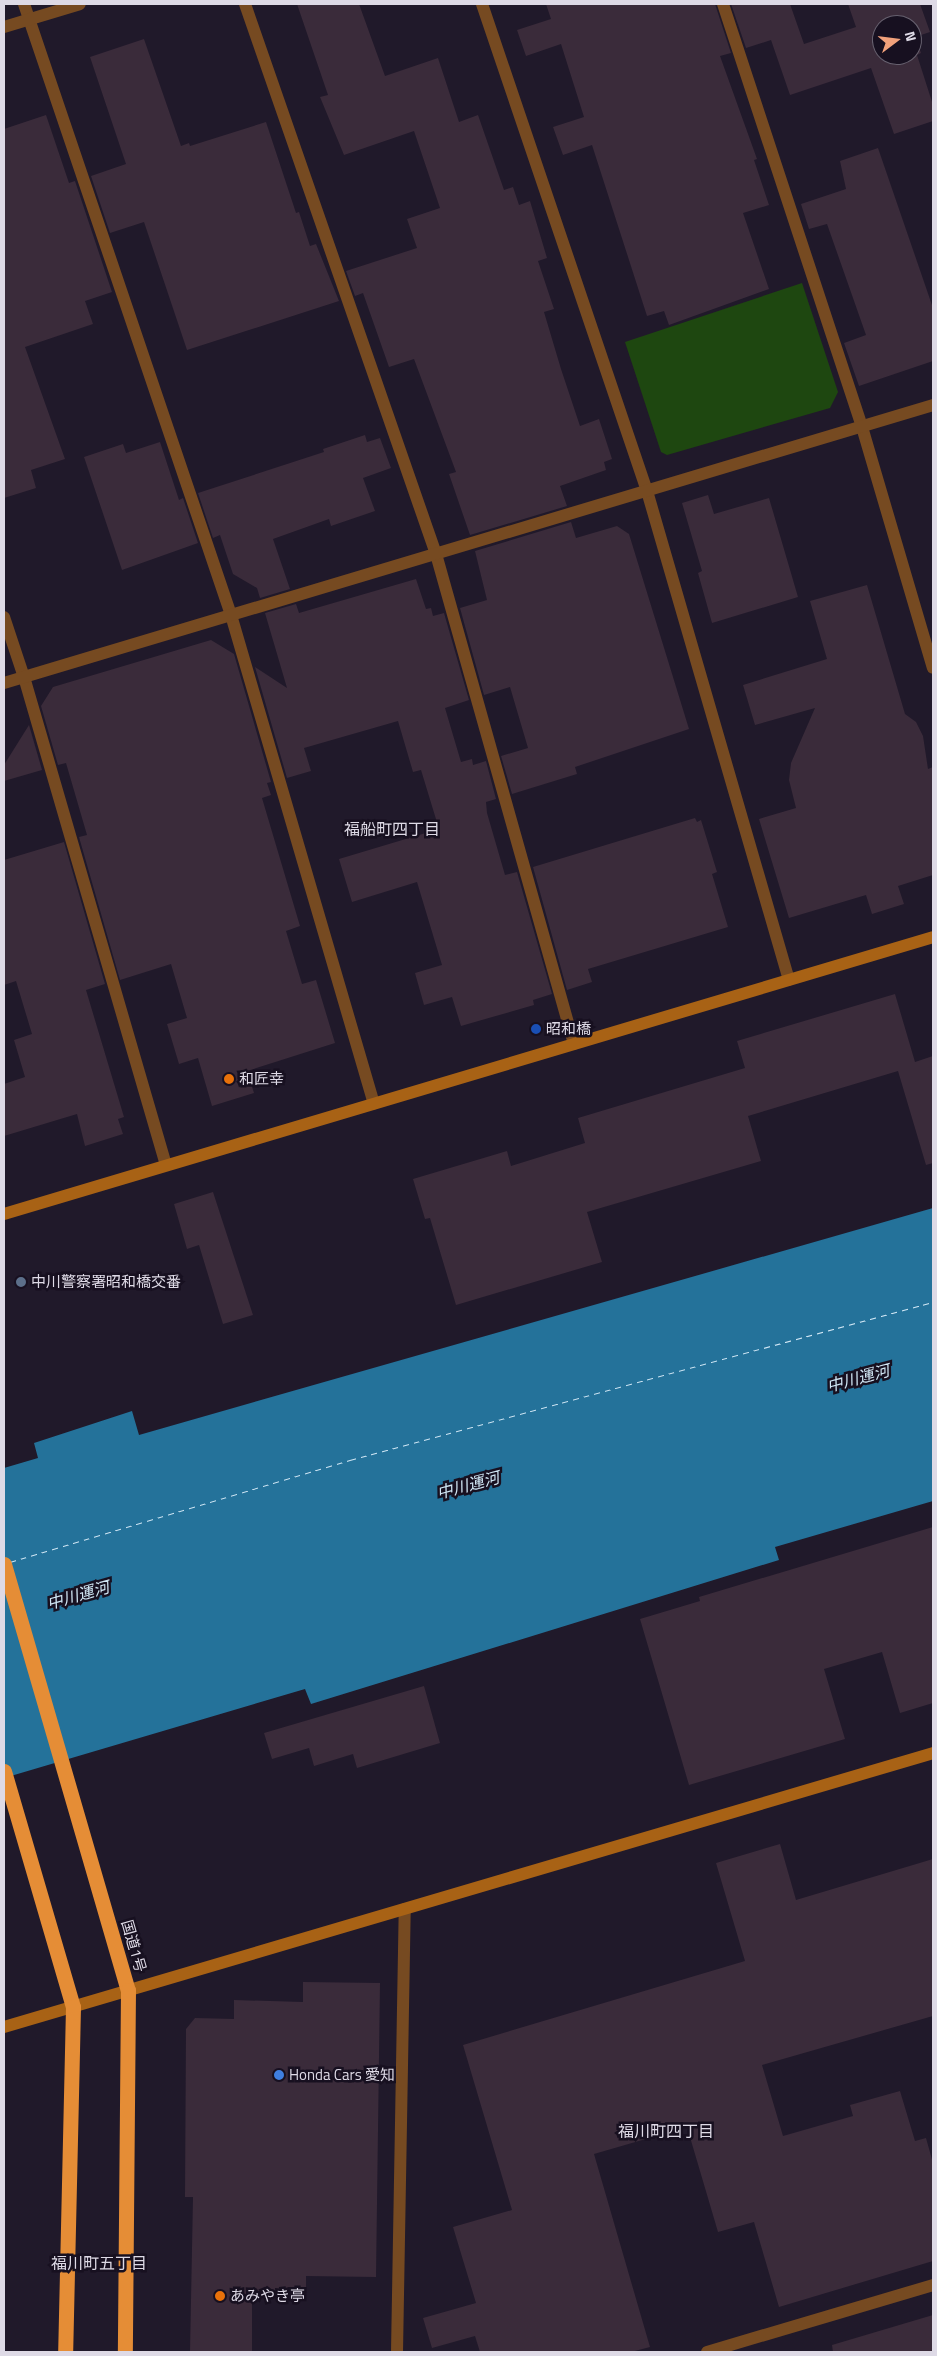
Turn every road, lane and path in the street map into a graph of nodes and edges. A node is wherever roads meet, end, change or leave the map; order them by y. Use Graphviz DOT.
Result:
graph roads {
  1 [pos="24,4"];
  2 [pos="80,4"];
  3 [pos="245,4"];
  4 [pos="482,4"];
  5 [pos="723,4"];
  6 [pos="29,19"];
  7 [pos="4,27"];
  8 [pos="933,405"];
  9 [pos="862,426"];
  10 [pos="647,491"];
  11 [pos="436,554"];
  12 [pos="231,615"];
  13 [pos="4,617"];
  14 [pos="933,668"];
  15 [pos="24,677"];
  16 [pos="4,683"];
  17 [pos="933,938"];
  18 [pos="790,980"];
  19 [pos="574,1044"];
  20 [pos="374,1104"];
  21 [pos="166,1165"];
  22 [pos="4,1214"];
  23 [pos="4,1564"];
  24 [pos="933,1753"];
  25 [pos="4,1771"];
  26 [pos="405,1909"];
  27 [pos="128,1990"];
  28 [pos="73,2007"];
  29 [pos="4,2027"];
  30 [pos="933,2285"];
  31 [pos="734,2348"];
  32 [pos="65,2352"];
  33 [pos="125,2352"];
  34 [pos="397,2352"];
  35 [pos="707,2352"];
  1 -- 6 [label="street"];
  2 -- 6 [label="street"];
  3 -- 11 [label="street"];
  4 -- 10 [label="street"];
  5 -- 9 [label="street"];
  6 -- 7 [label="street"];
  6 -- 12 [label="street"];
  8 -- 9 [label="street"];
  9 -- 10 [label="street"];
  9 -- 14 [label="street"];
  10 -- 11 [label="street"];
  10 -- 18 [label="street"];
  11 -- 12 [label="street"];
  11 -- 19 [label="street"];
  12 -- 15 [label="street"];
  12 -- 20 [label="street"];
  13 -- 15 [label="street"];
  15 -- 16 [label="street"];
  15 -- 21 [label="street"];
  17 -- 18 [label="street"];
  18 -- 19 [label="street"];
  19 -- 20 [label="street"];
  20 -- 21 [label="street"];
  21 -- 22 [label="street"];
  23 -- 27 [label="highway, 国道1号"];
  24 -- 26 [label="street"];
  25 -- 28 [label="highway"];
  26 -- 27 [label="street"];
  26 -- 34 [label="street"];
  27 -- 28 [label="street"];
  27 -- 33 [label="highway, 国道1号"];
  28 -- 29 [label="street"];
  28 -- 32 [label="highway"];
  30 -- 31 [label="street"];
  31 -- 35 [label="street"];
}
